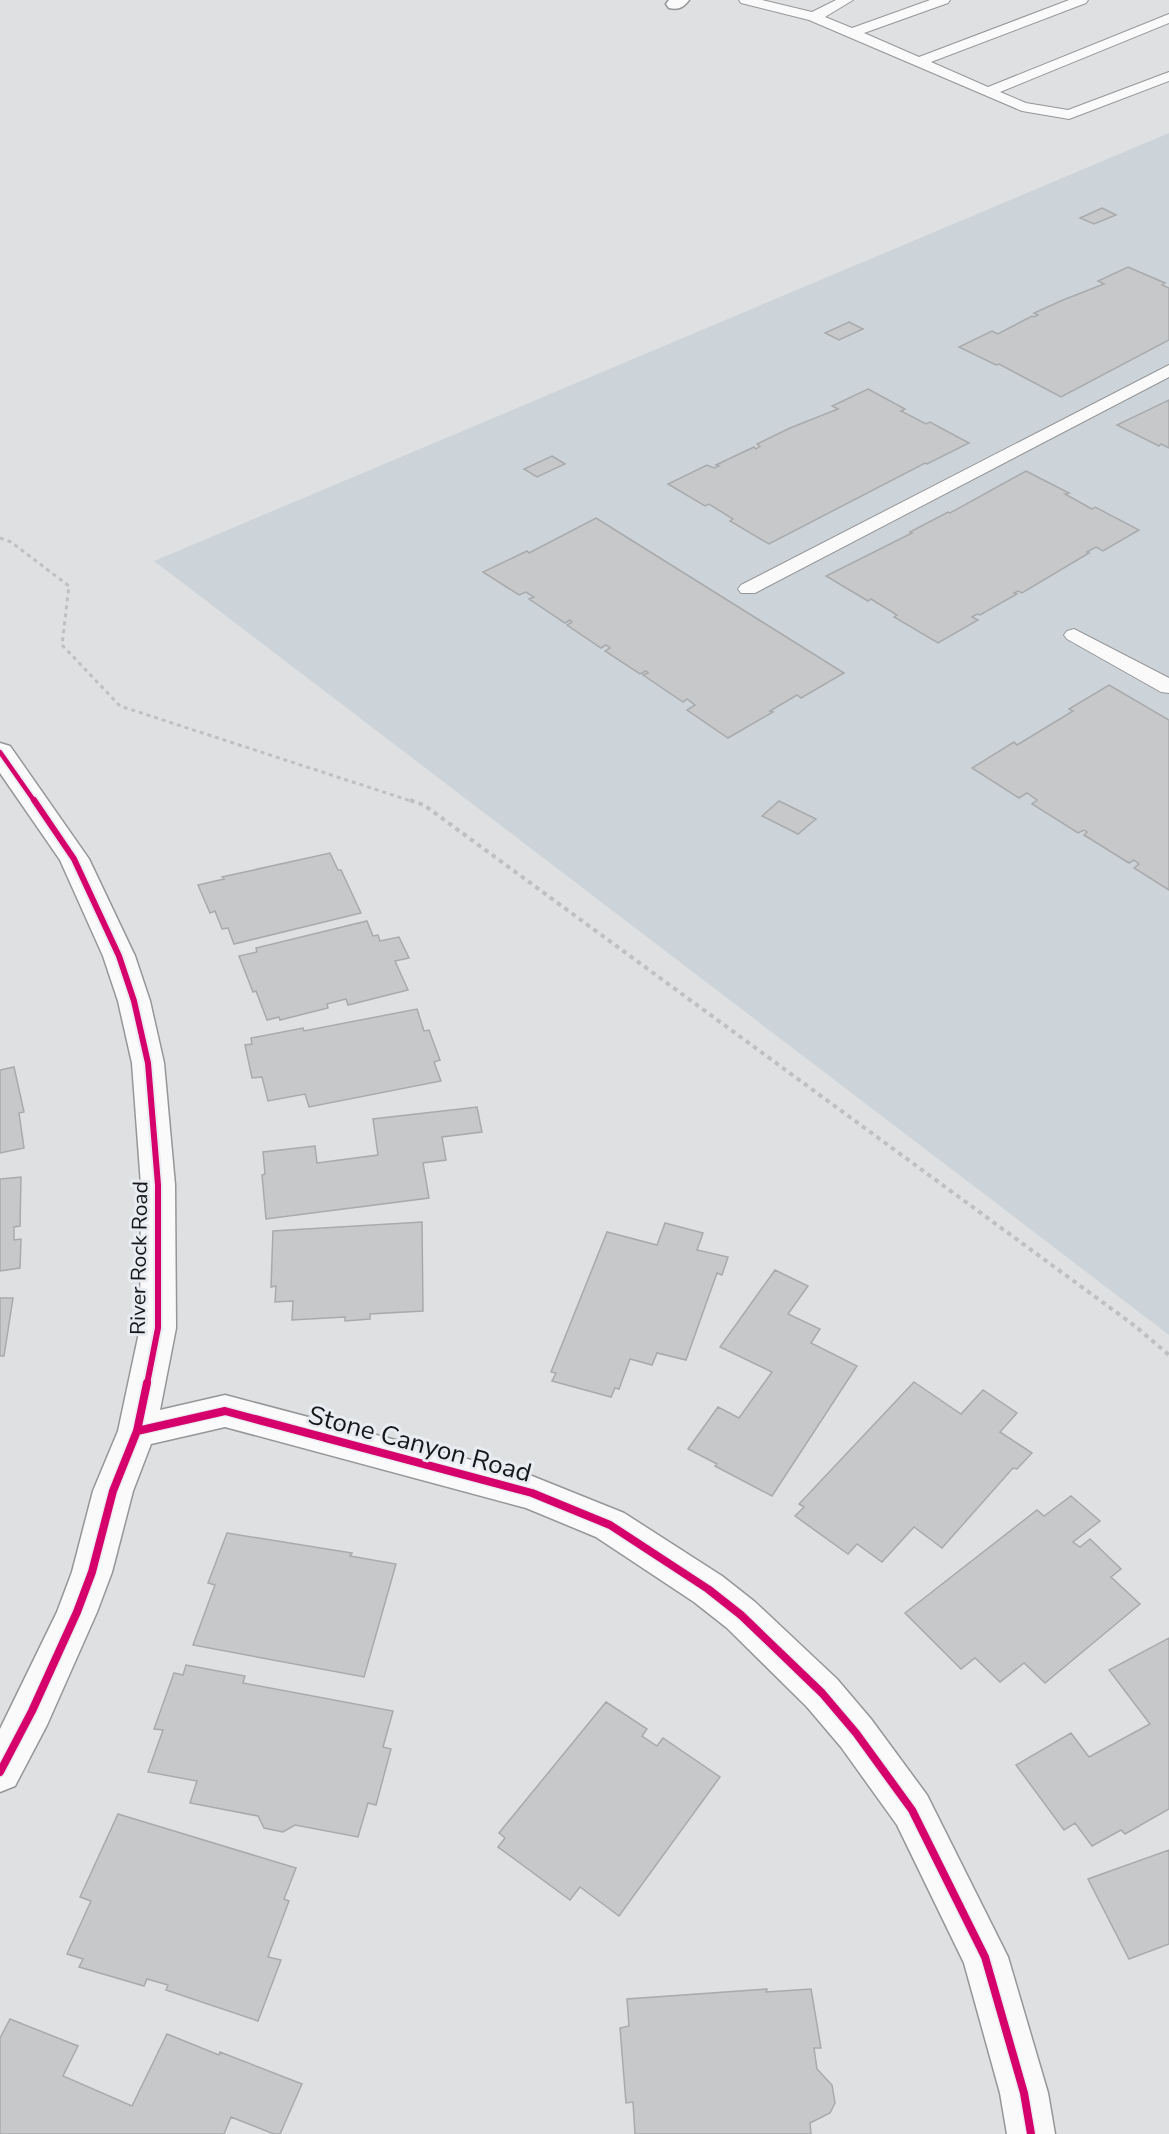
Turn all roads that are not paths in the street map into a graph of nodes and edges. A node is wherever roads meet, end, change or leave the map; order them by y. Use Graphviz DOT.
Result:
graph roads {
  1 [pos="746,0"];
  2 [pos="846,0"];
  3 [pos="943,0"];
  4 [pos="1081,0"];
  5 [pos="814,17"];
  6 [pos="1169,18"];
  7 [pos="852,33"];
  8 [pos="919,62"];
  9 [pos="1169,76"];
  10 [pos="988,92"];
  11 [pos="1169,370"];
  12 [pos="748,589"];
  13 [pos="1074,635"];
  14 [pos="1169,687"];
  15 [pos="0,752"];
  16 [pos="136,1431"];
  17 [pos="0,1772"];
  18 [pos="1030,2134"];
  1 -- 5 [label="lane"];
  2 -- 5 [label="lane"];
  3 -- 7 [label="lane"];
  4 -- 8 [label="lane"];
  5 -- 7 [label="lane"];
  6 -- 10 [label="lane"];
  7 -- 8 [label="lane"];
  8 -- 10 [label="lane"];
  9 -- 10 [label="lane"];
  11 -- 12 [label="lane"];
  13 -- 14 [label="lane"];
  15 -- 16 [label="street, River Rock Road"];
  16 -- 17 [label="street, River Rock Road"];
  16 -- 18 [label="street, Stone Canyon Road"];
}
